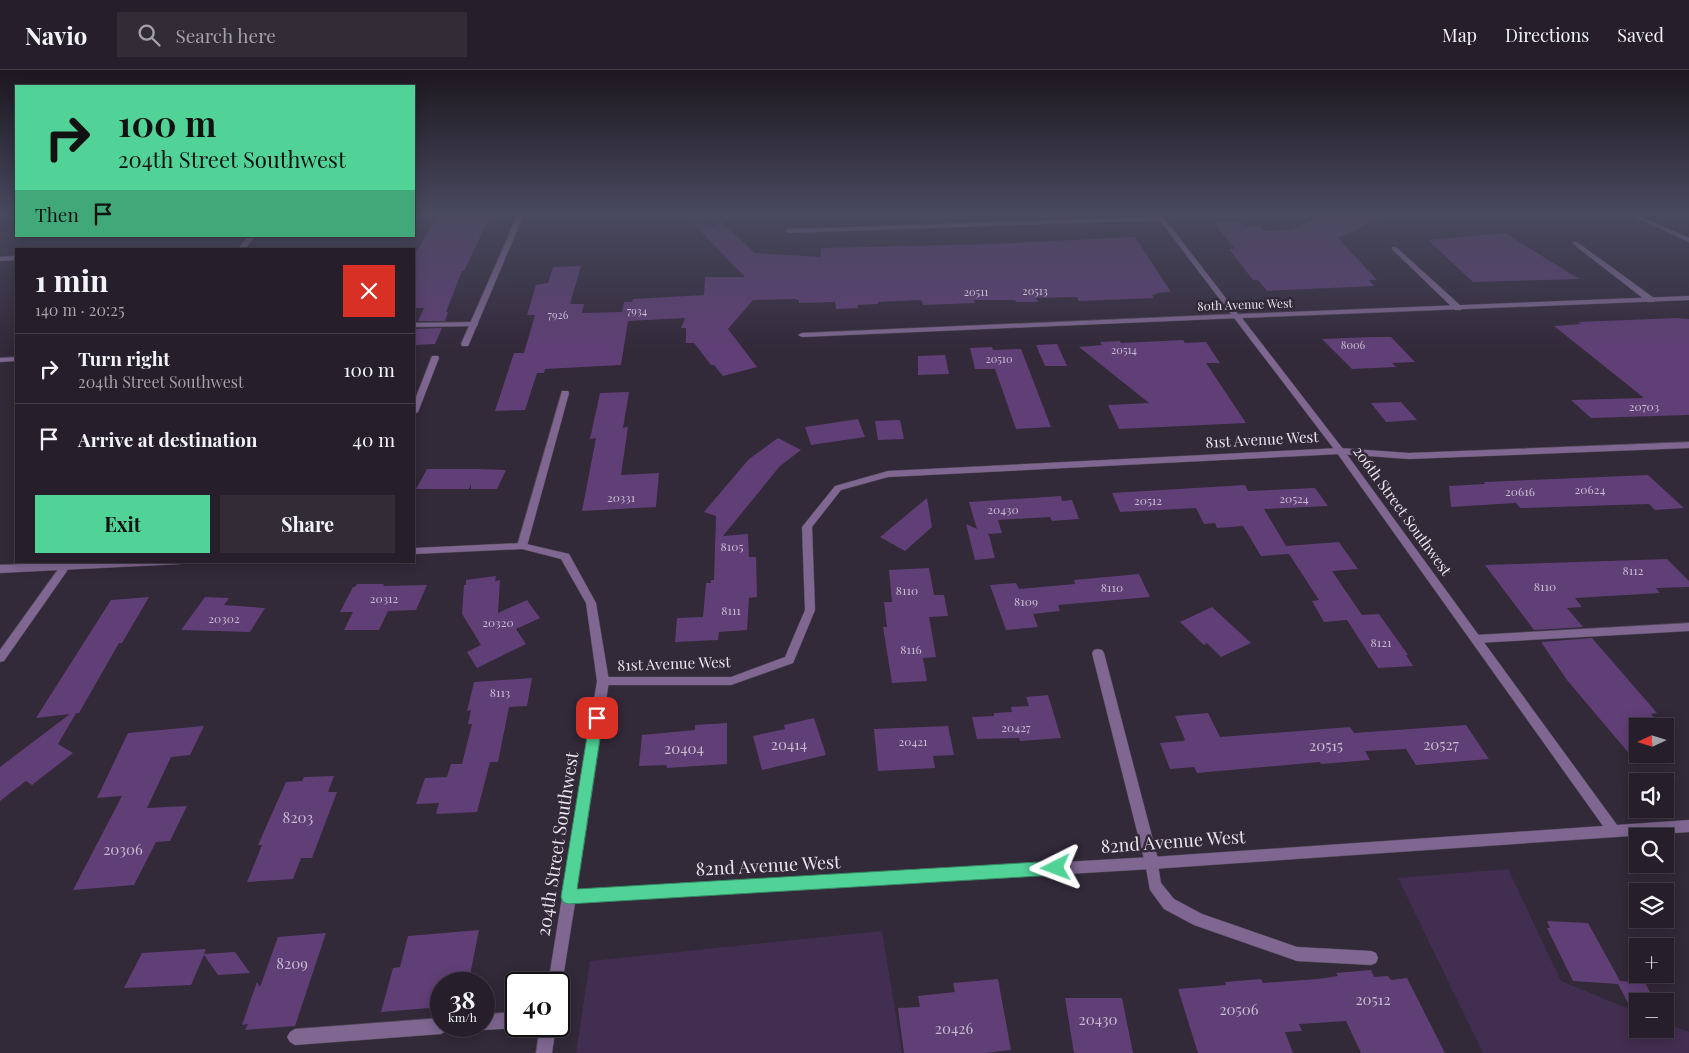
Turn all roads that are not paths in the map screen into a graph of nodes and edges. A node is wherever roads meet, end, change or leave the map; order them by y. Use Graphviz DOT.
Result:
graph roads {
  1 [pos="501,260"];
  2 [pos="1193,260"];
  3 [pos="1407,260"];
  4 [pos="1597,260"];
  5 [pos="1689,298"];
  6 [pos="1651,300"];
  7 [pos="1458,308"];
  8 [pos="1236,316"];
  9 [pos="474,324"];
  10 [pos="415,325"];
  11 [pos="802,335"];
  12 [pos="465,344"];
  13 [pos="435,358"];
  14 [pos="15,359"];
  15 [pos="0,360"];
  16 [pos="564,393"];
  17 [pos="415,409"];
  18 [pos="1689,445"];
  19 [pos="1340,451"];
  20 [pos="522,546"];
  21 [pos="415,551"];
  22 [pos="105,563"];
  23 [pos="67,564"];
  24 [pos="0,569"];
  25 [pos="1689,627"];
  26 [pos="1476,638"];
  27 [pos="1098,653"];
  28 [pos="0,658"];
  29 [pos="603,681"];
  30 [pos="1689,826"];
  31 [pos="1614,831"];
  32 [pos="1152,862"];
  33 [pos="568,897"];
  34 [pos="1371,958"];
  35 [pos="557,972"];
  36 [pos="430,1027"];
  37 [pos="295,1037"];
  38 [pos="546,1037"];
  39 [pos="544,1053"];
  1 -- 9 [label="street"];
  2 -- 8 [label="street, 206th Street Southwest"];
  3 -- 7 [label="street"];
  4 -- 6 [label="street"];
  5 -- 6 [label="street, 80th Avenue West"];
  6 -- 7 [label="street, 80th Avenue West"];
  7 -- 8 [label="street, 80th Avenue West"];
  8 -- 11 [label="street, 80th Avenue West"];
  8 -- 19 [label="street, 206th Street Southwest"];
  9 -- 10 [label="street"];
  9 -- 12 [label="street"];
  13 -- 17 [label="street"];
  14 -- 15 [label="street"];
  16 -- 20 [label="street"];
  18 -- 19 [label="street, 81st Avenue West"];
  19 -- 26 [label="street, 206th Street Southwest"];
  19 -- 29 [label="street, 81st Avenue West"];
  20 -- 21 [label="street, 81st Avenue West"];
  20 -- 29 [label="street, 81st Avenue West"];
  22 -- 23 [label="street"];
  23 -- 24 [label="street"];
  23 -- 28 [label="street"];
  25 -- 26 [label="street"];
  26 -- 31 [label="street, 206th Street Southwest"];
  27 -- 32 [label="street"];
  29 -- 33 [label="street, 204th Street Southwest"];
  30 -- 31 [label="street, 82nd Avenue West"];
  31 -- 32 [label="street, 82nd Avenue West"];
  32 -- 33 [label="street, 82nd Avenue West"];
  32 -- 34 [label="street"];
  33 -- 35 [label="street, 204th Street Southwest"];
  36 -- 37 [label="street"];
  38 -- 39 [label="street"];
}
